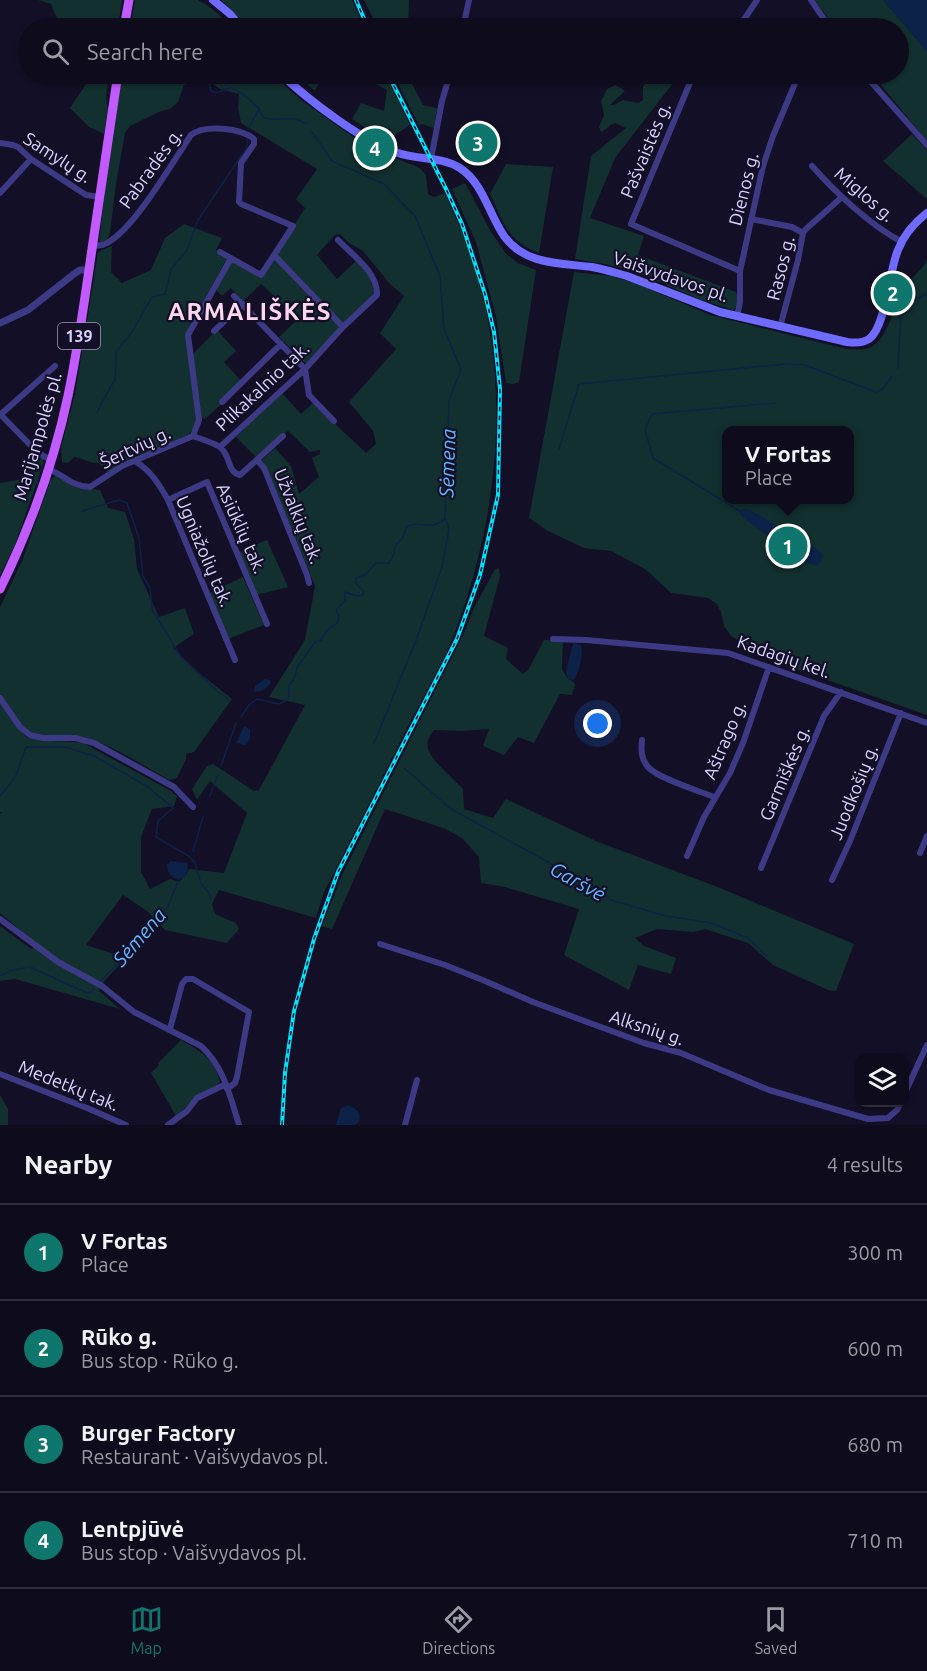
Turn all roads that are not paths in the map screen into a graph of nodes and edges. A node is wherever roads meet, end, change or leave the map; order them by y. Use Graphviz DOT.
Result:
graph roads {
  1 [pos="129,0"];
  2 [pos="213,0"];
  3 [pos="469,0"];
  4 [pos="757,0"];
  5 [pos="811,0"];
  6 [pos="126,18"];
  7 [pos="233,18"];
  8 [pos="465,18"];
  9 [pos="745,18"];
  10 [pos="822,18"];
  11 [pos="117,84"];
  12 [pos="293,84"];
  13 [pos="447,84"];
  14 [pos="689,84"];
  15 [pos="795,84"];
  16 [pos="873,84"];
  17 [pos="0,143"];
  18 [pos="927,146"];
  19 [pos="31,159"];
  20 [pos="431,159"];
  21 [pos="812,166"];
  22 [pos="0,193"];
  23 [pos="100,197"];
  24 [pos="842,197"];
  25 [pos="927,213"];
  26 [pos="751,219"];
  27 [pos="803,233"];
  28 [pos="338,240"];
  29 [pos="902,242"];
  30 [pos="93,245"];
  31 [pos="220,252"];
  32 [pos="274,255"];
  33 [pos="231,258"];
  34 [pos="89,270"];
  35 [pos="740,271"];
  36 [pos="234,296"];
  37 [pos="243,304"];
  38 [pos="737,317"];
  39 [pos="1,321"];
  40 [pos="343,327"];
  41 [pos="780,327"];
  42 [pos="214,331"];
  43 [pos="281,344"];
  44 [pos="55,366"];
  45 [pos="306,369"];
  46 [pos="222,402"];
  47 [pos="0,415"];
  48 [pos="334,422"];
  49 [pos="193,436"];
  50 [pos="283,436"];
  51 [pos="220,447"];
  52 [pos="135,461"];
  53 [pos="258,461"];
  54 [pos="50,464"];
  55 [pos="168,500"];
  56 [pos="309,583"];
  57 [pos="0,588"];
  58 [pos="267,624"];
  59 [pos="553,639"];
  60 [pos="235,660"];
  61 [pos="769,667"];
  62 [pos="841,692"];
  63 [pos="0,698"];
  64 [pos="901,713"];
  65 [pos="927,723"];
  66 [pos="642,740"];
  67 [pos="714,797"];
  68 [pos="193,807"];
  69 [pos="927,836"];
  70 [pos="920,853"];
  71 [pos="687,856"];
  72 [pos="761,868"];
  73 [pos="832,880"];
  74 [pos="0,919"];
  75 [pos="380,944"];
  76 [pos="170,1029"];
  77 [pos="927,1046"];
  78 [pos="0,1074"];
  79 [pos="417,1080"];
  80 [pos="909,1084"];
  81 [pos="227,1087"];
  82 [pos="898,1107"];
  83 [pos="887,1122"];
  84 [pos="126,1125"];
  85 [pos="168,1125"];
  86 [pos="239,1125"];
  87 [pos="405,1125"];
  1 -- 6 [label="main road"];
  2 -- 7 [label="main road"];
  3 -- 8 [label="street"];
  4 -- 9 [label="street"];
  5 -- 10 [label="street"];
  11 -- 23 [label="main road, Marijampolės pl. / 139"];
  12 -- 20 [label="main road, Vaišvydavos pl."];
  13 -- 20 [label="street"];
  14 -- 35 [label="street, Pašvaistės g."];
  15 -- 26 [label="street, Dienos g."];
  16 -- 18 [label="street"];
  17 -- 19 [label="street, Samylų g."];
  19 -- 22 [label="street"];
  19 -- 23 [label="street, Samylų g."];
  20 -- 38 [label="main road, Vaišvydavos pl."];
  21 -- 24 [label="street, Miglos g."];
  23 -- 30 [label="main road, Marijampolės pl. / 139"];
  24 -- 27 [label="street, Rasos g."];
  24 -- 29 [label="street, Miglos g."];
  25 -- 29 [label="main road"];
  26 -- 27 [label="street"];
  26 -- 35 [label="street, Dienos g."];
  27 -- 41 [label="street, Rasos g."];
  28 -- 40 [label="street, Plikakalnio tak."];
  29 -- 41 [label="main road, Vaišvydavos pl."];
  30 -- 32 [label="street, Pabradės g."];
  30 -- 34 [label="main road, Marijampolės pl. / 139"];
  31 -- 33 [label="street"];
  32 -- 33 [label="street"];
  32 -- 40 [label="street"];
  33 -- 49 [label="street, Šertvių g."];
  34 -- 39 [label="street"];
  34 -- 54 [label="main road, Marijampolės pl. / 139"];
  35 -- 38 [label="street, Dienos g."];
  36 -- 37 [label="street"];
  37 -- 42 [label="street"];
  37 -- 43 [label="street"];
  38 -- 41 [label="main road, Vaišvydavos pl."];
  40 -- 45 [label="street, Plikakalnio tak."];
  43 -- 45 [label="street"];
  43 -- 46 [label="street"];
  44 -- 47 [label="street"];
  45 -- 48 [label="street"];
  45 -- 51 [label="street, Plikakalnio tak."];
  47 -- 54 [label="street, Šertvių g."];
  49 -- 51 [label="street"];
  49 -- 52 [label="street, Šertvių g."];
  50 -- 53 [label="street"];
  51 -- 53 [label="street"];
  52 -- 54 [label="street, Šertvių g."];
  52 -- 55 [label="street, Ugniažolių tak."];
  53 -- 56 [label="street, Užvalkių tak."];
  54 -- 57 [label="main road, Marijampolės pl. / 139"];
  55 -- 58 [label="street, Asiūklių tak."];
  55 -- 60 [label="street, Ugniažolių tak."];
  59 -- 61 [label="street, Kadagių kel."];
  61 -- 62 [label="street, Kadagių kel."];
  61 -- 67 [label="street, Aštrago g."];
  62 -- 64 [label="street, Kadagių kel."];
  62 -- 72 [label="street, Garmiškės g."];
  63 -- 68 [label="street"];
  64 -- 65 [label="street, Kadagių kel."];
  64 -- 73 [label="street, Juodkošių g."];
  66 -- 67 [label="street"];
  67 -- 71 [label="street, Aštrago g."];
  69 -- 70 [label="street"];
  74 -- 76 [label="street"];
  75 -- 83 [label="street, Alksnių g."];
  76 -- 81 [label="street"];
  76 -- 81 [label="street"];
  77 -- 80 [label="street"];
  78 -- 84 [label="street, Medetkų tak."];
  79 -- 87 [label="street"];
  81 -- 85 [label="street"];
  81 -- 86 [label="street"];
  82 -- 83 [label="street, Alksnių g."];
}
